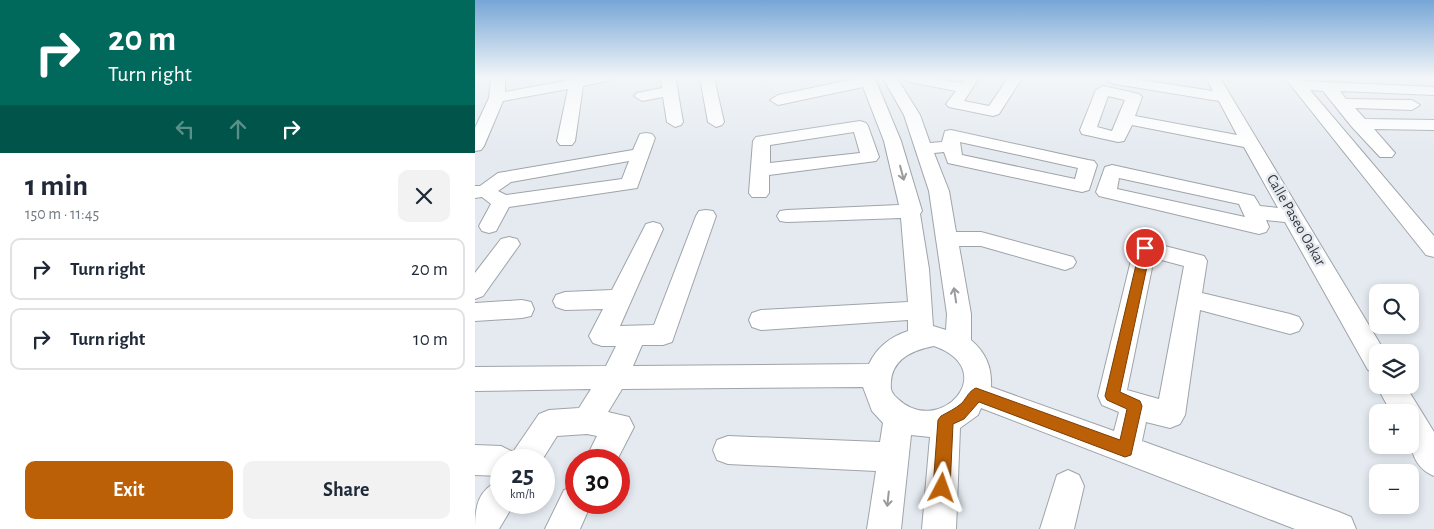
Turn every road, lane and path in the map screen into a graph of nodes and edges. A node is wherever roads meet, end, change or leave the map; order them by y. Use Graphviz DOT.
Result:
graph roads {
  1 [pos="495,103"];
  2 [pos="573,103"];
  3 [pos="672,103"];
  4 [pos="712,103"];
  5 [pos="878,103"];
  6 [pos="908,103"];
  7 [pos="955,103"];
  8 [pos="999,103"];
  9 [pos="1229,103"];
  10 [pos="1312,103"];
  11 [pos="1341,103"];
  12 [pos="1412,106"];
  13 [pos="1127,119"];
  14 [pos="675,122"];
  15 [pos="716,122"];
  16 [pos="1358,124"];
  17 [pos="1434,125"];
  18 [pos="892,136"];
  19 [pos="477,139"];
  20 [pos="865,139"];
  21 [pos="566,141"];
  22 [pos="1252,143"];
  23 [pos="951,147"];
  24 [pos="924,148"];
  25 [pos="1386,153"];
  26 [pos="761,170"];
  27 [pos="480,192"];
  28 [pos="759,193"];
  29 [pos="502,202"];
  30 [pos="911,211"];
  31 [pos="1253,212"];
  32 [pos="706,216"];
  33 [pos="787,216"];
  34 [pos="1293,216"];
  35 [pos="489,226"];
  36 [pos="653,229"];
  37 [pos="947,239"];
  38 [pos="509,244"];
  39 [pos="1434,250"];
  40 [pos="1065,262"];
  41 [pos="475,290"];
  42 [pos="620,299"];
  43 [pos="1191,299"];
  44 [pos="565,301"];
  45 [pos="522,309"];
  46 [pos="920,310"];
  47 [pos="475,312"];
  48 [pos="761,320"];
  49 [pos="1290,324"];
  50 [pos="635,336"];
  51 [pos="921,337"];
  52 [pos="958,343"];
  53 [pos="1369,348"];
  54 [pos="877,375"];
  55 [pos="613,379"];
  56 [pos="475,380"];
  57 [pos="976,394"];
  58 [pos="1135,406"];
  59 [pos="899,416"];
  60 [pos="946,420"];
  61 [pos="587,421"];
  62 [pos="1419,435"];
  63 [pos="532,449"];
  64 [pos="606,449"];
  65 [pos="728,450"];
  66 [pos="1125,450"];
  67 [pos="892,456"];
  68 [pos="475,460"];
  69 [pos="490,461"];
  70 [pos="1434,461"];
  71 [pos="1068,486"];
  72 [pos="490,513"];
  73 [pos="569,514"];
  74 [pos="480,529"];
  75 [pos="561,529"];
  76 [pos="884,529"];
  77 [pos="939,529"];
  78 [pos="1057,529"];
  79 [pos="1339,529"];
  1 -- 19 [label="street"];
  2 -- 21 [label="street"];
  3 -- 14 [label="street"];
  4 -- 15 [label="street"];
  5 -- 18 [label="street"];
  6 -- 24 [label="street"];
  7 -- 8 [label="street"];
  9 -- 22 [label="street, Calle Paseo Oakar"];
  10 -- 39 [label="street"];
  11 -- 12 [label="street"];
  11 -- 16 [label="street"];
  13 -- 22 [label="street"];
  16 -- 17 [label="street"];
  16 -- 25 [label="street"];
  18 -- 20 [label="street"];
  18 -- 30 [label="street, one-way"];
  20 -- 26 [label="street"];
  20 -- 26 [label="street"];
  22 -- 34 [label="street, Calle Paseo Oakar"];
  23 -- 23 [label="street"];
  23 -- 24 [label="street"];
  24 -- 37 [label="street"];
  26 -- 28 [label="street"];
  27 -- 29 [label="street"];
  27 -- 29 [label="street"];
  29 -- 35 [label="street"];
  30 -- 33 [label="street"];
  30 -- 46 [label="street"];
  31 -- 31 [label="street"];
  31 -- 34 [label="street"];
  32 -- 50 [label="street"];
  34 -- 53 [label="street, Calle Paseo Oakar"];
  36 -- 42 [label="street"];
  37 -- 40 [label="street"];
  52 -- 37 [label="street, one-way"];
  38 -- 41 [label="street"];
  42 -- 44 [label="street"];
  42 -- 50 [label="street"];
  43 -- 49 [label="street"];
  43 -- 58 [label="street"];
  43 -- 58 [label="street"];
  45 -- 47 [label="street"];
  46 -- 48 [label="street"];
  46 -- 51 [label="street"];
  50 -- 55 [label="street"];
  51 -- 52 [label="street"];
  51 -- 54 [label="street"];
  52 -- 57 [label="street"];
  54 -- 55 [label="street"];
  54 -- 59 [label="street"];
  55 -- 56 [label="street"];
  55 -- 61 [label="street"];
  57 -- 60 [label="street"];
  57 -- 66 [label="street"];
  58 -- 66 [label="street"];
  59 -- 60 [label="street"];
  59 -- 67 [label="street"];
  60 -- 77 [label="street"];
  61 -- 63 [label="street"];
  61 -- 64 [label="street"];
  62 -- 70 [label="street"];
  65 -- 67 [label="street"];
  66 -- 79 [label="street"];
  67 -- 76 [label="street, one-way"];
  68 -- 69 [label="street"];
  71 -- 78 [label="street"];
  72 -- 74 [label="street"];
  73 -- 75 [label="street"];
}
